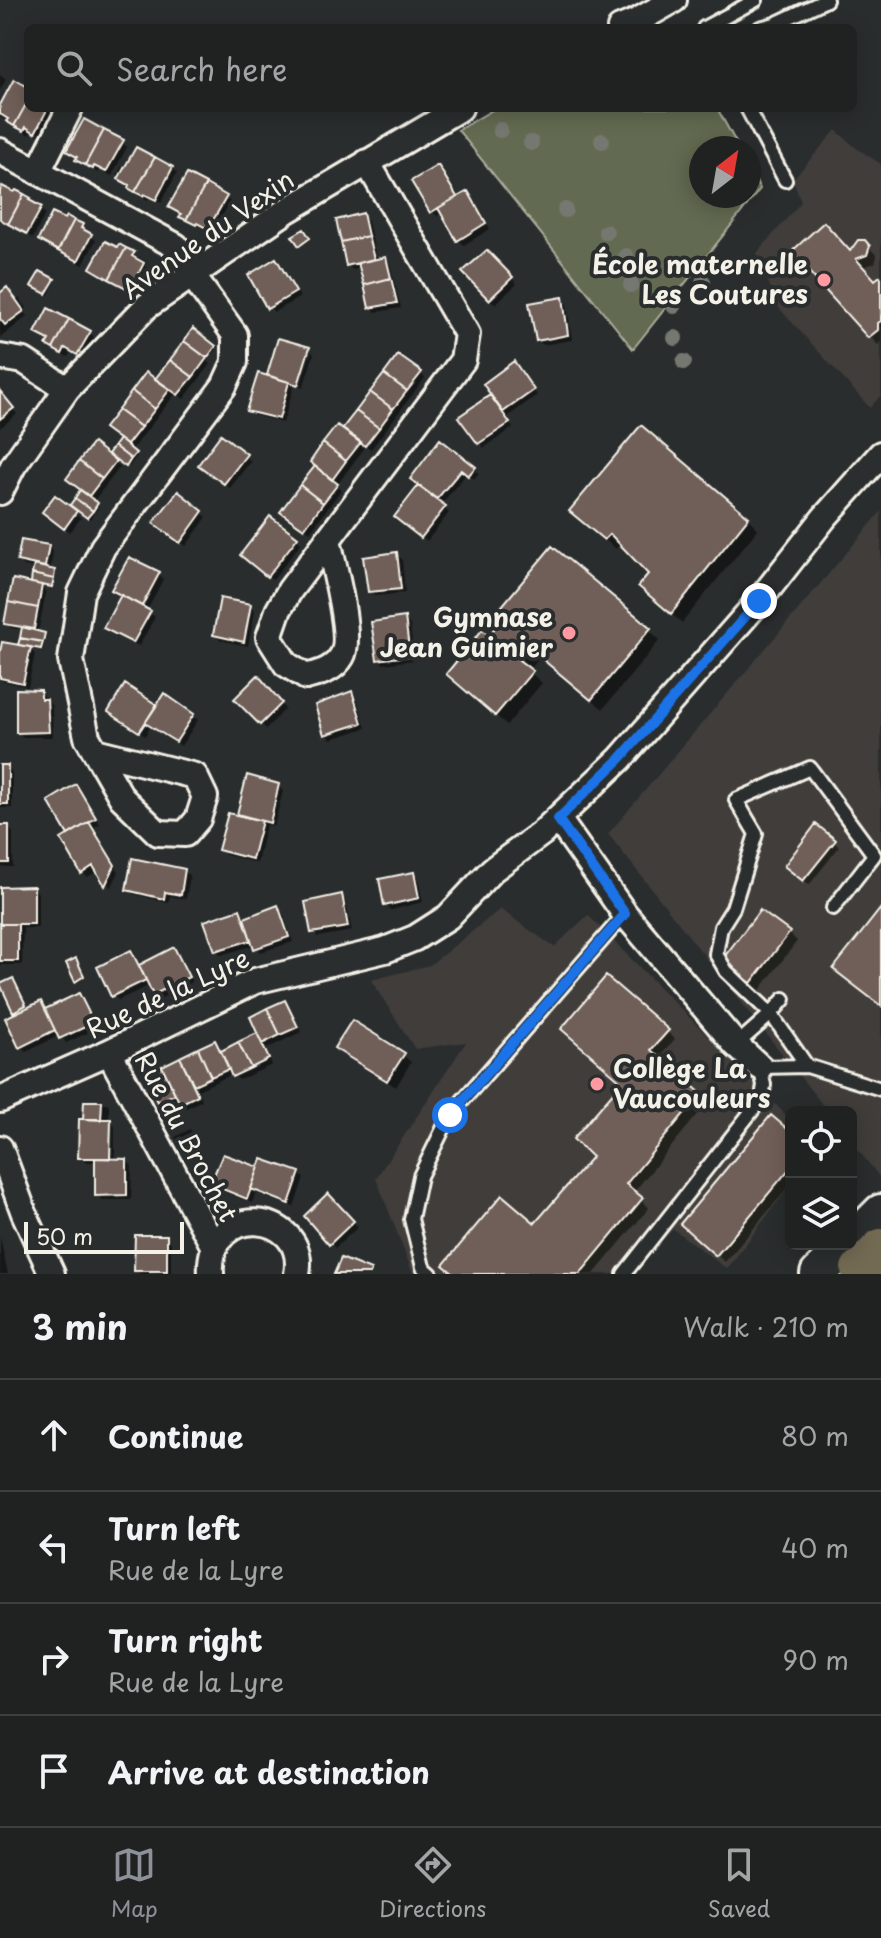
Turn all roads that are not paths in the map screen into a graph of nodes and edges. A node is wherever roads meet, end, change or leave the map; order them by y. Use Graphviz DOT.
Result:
graph roads {
  1 [pos="674,0"];
  2 [pos="756,0"];
  3 [pos="826,0"];
  4 [pos="637,24"];
  5 [pos="711,24"];
  6 [pos="775,24"];
  7 [pos="68,112"];
  8 [pos="453,112"];
  9 [pos="749,112"];
  10 [pos="0,151"];
  11 [pos="367,162"];
  12 [pos="38,172"];
  13 [pos="785,180"];
  14 [pos="192,275"];
  15 [pos="0,357"];
  16 [pos="67,389"];
  17 [pos="881,454"];
  18 [pos="0,492"];
  19 [pos="328,540"];
  20 [pos="95,751"];
  21 [pos="558,819"];
  22 [pos="833,908"];
  23 [pos="625,914"];
  24 [pos="784,999"];
  25 [pos="771,1014"];
  26 [pos="736,1045"];
  27 [pos="109,1052"];
  28 [pos="807,1066"];
  29 [pos="760,1067"];
  30 [pos="881,1089"];
  31 [pos="0,1100"];
  32 [pos="0,1148"];
  33 [pos="881,1212"];
  34 [pos="214,1247"];
  35 [pos="860,1251"];
  36 [pos="52,1274"];
  37 [pos="211,1274"];
  38 [pos="297,1274"];
  39 [pos="431,1274"];
  40 [pos="624,1274"];
  41 [pos="818,1274"];
  1 -- 4 [label="street"];
  2 -- 5 [label="lane"];
  3 -- 6 [label="lane"];
  7 -- 12 [label="street"];
  8 -- 11 [label="street, Avenue du Vexin"];
  9 -- 13 [label="lane"];
  10 -- 12 [label="street"];
  11 -- 14 [label="street, Avenue du Vexin"];
  11 -- 19 [label="street"];
  12 -- 14 [label="street"];
  14 -- 16 [label="street, Avenue du Vexin"];
  14 -- 20 [label="street"];
  15 -- 16 [label="street"];
  16 -- 18 [label="street, Avenue du Vexin"];
  17 -- 21 [label="street, Rue de la Lyre"];
  19 -- 19 [label="street"];
  21 -- 23 [label="street"];
  21 -- 27 [label="street, Rue de la Lyre"];
  22 -- 25 [label="lane"];
  23 -- 26 [label="street"];
  23 -- 39 [label="lane"];
  24 -- 25 [label="lane"];
  25 -- 26 [label="lane"];
  25 -- 28 [label="lane"];
  26 -- 29 [label="street"];
  27 -- 31 [label="street, Rue de la Lyre"];
  27 -- 34 [label="street, Rue du Brochet"];
  28 -- 29 [label="lane"];
  28 -- 30 [label="lane"];
  29 -- 40 [label="lane"];
  32 -- 36 [label="street"];
  33 -- 35 [label="main road"];
  34 -- 37 [label="street, Rue du Brochet"];
  34 -- 38 [label="street, Rue du Brochet"];
  35 -- 41 [label="main road"];
}
